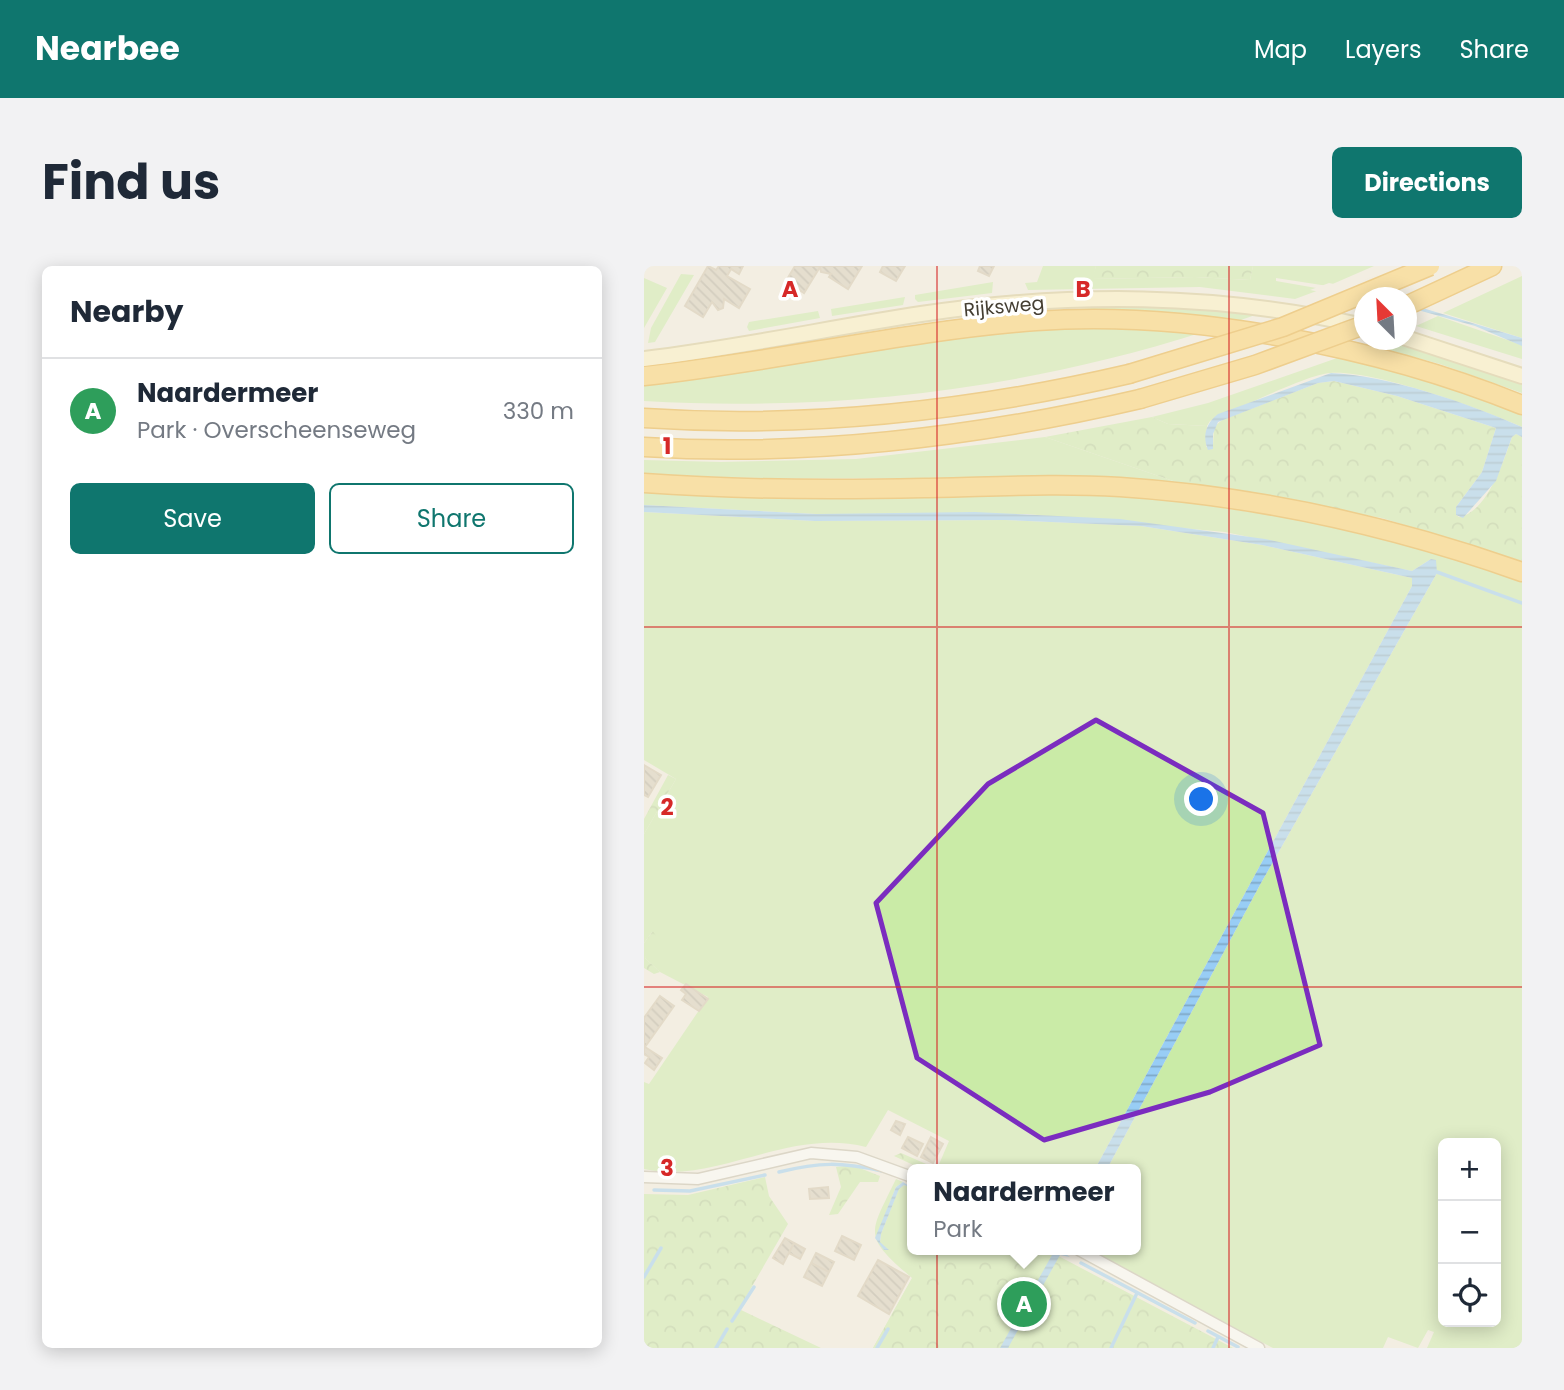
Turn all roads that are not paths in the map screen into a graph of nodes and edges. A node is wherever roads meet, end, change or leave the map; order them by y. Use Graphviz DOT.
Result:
graph roads {
  1 [pos="1430,266"];
  2 [pos="1492,266"];
  3 [pos="1417,301"];
  4 [pos="1354,324"];
  5 [pos="1354,330"];
  6 [pos="1417,342"];
  7 [pos="644,359"];
  8 [pos="644,376"];
  9 [pos="1522,376"];
  10 [pos="1522,405"];
  11 [pos="644,418"];
  12 [pos="644,447"];
  13 [pos="644,483"];
  14 [pos="1522,572"];
  15 [pos="907,1175"];
  16 [pos="644,1177"];
  17 [pos="1088,1255"];
  18 [pos="1259,1348"];
  1 -- 11 [label="highway, bridge"];
  2 -- 3 [label="highway"];
  4 -- 7 [label="main road, Rijksweg"];
  5 -- 12 [label="highway, bridge"];
  6 -- 9 [label="main road"];
  8 -- 10 [label="highway"];
  13 -- 14 [label="highway"];
  15 -- 16 [label="street"];
  17 -- 18 [label="street"];
}
